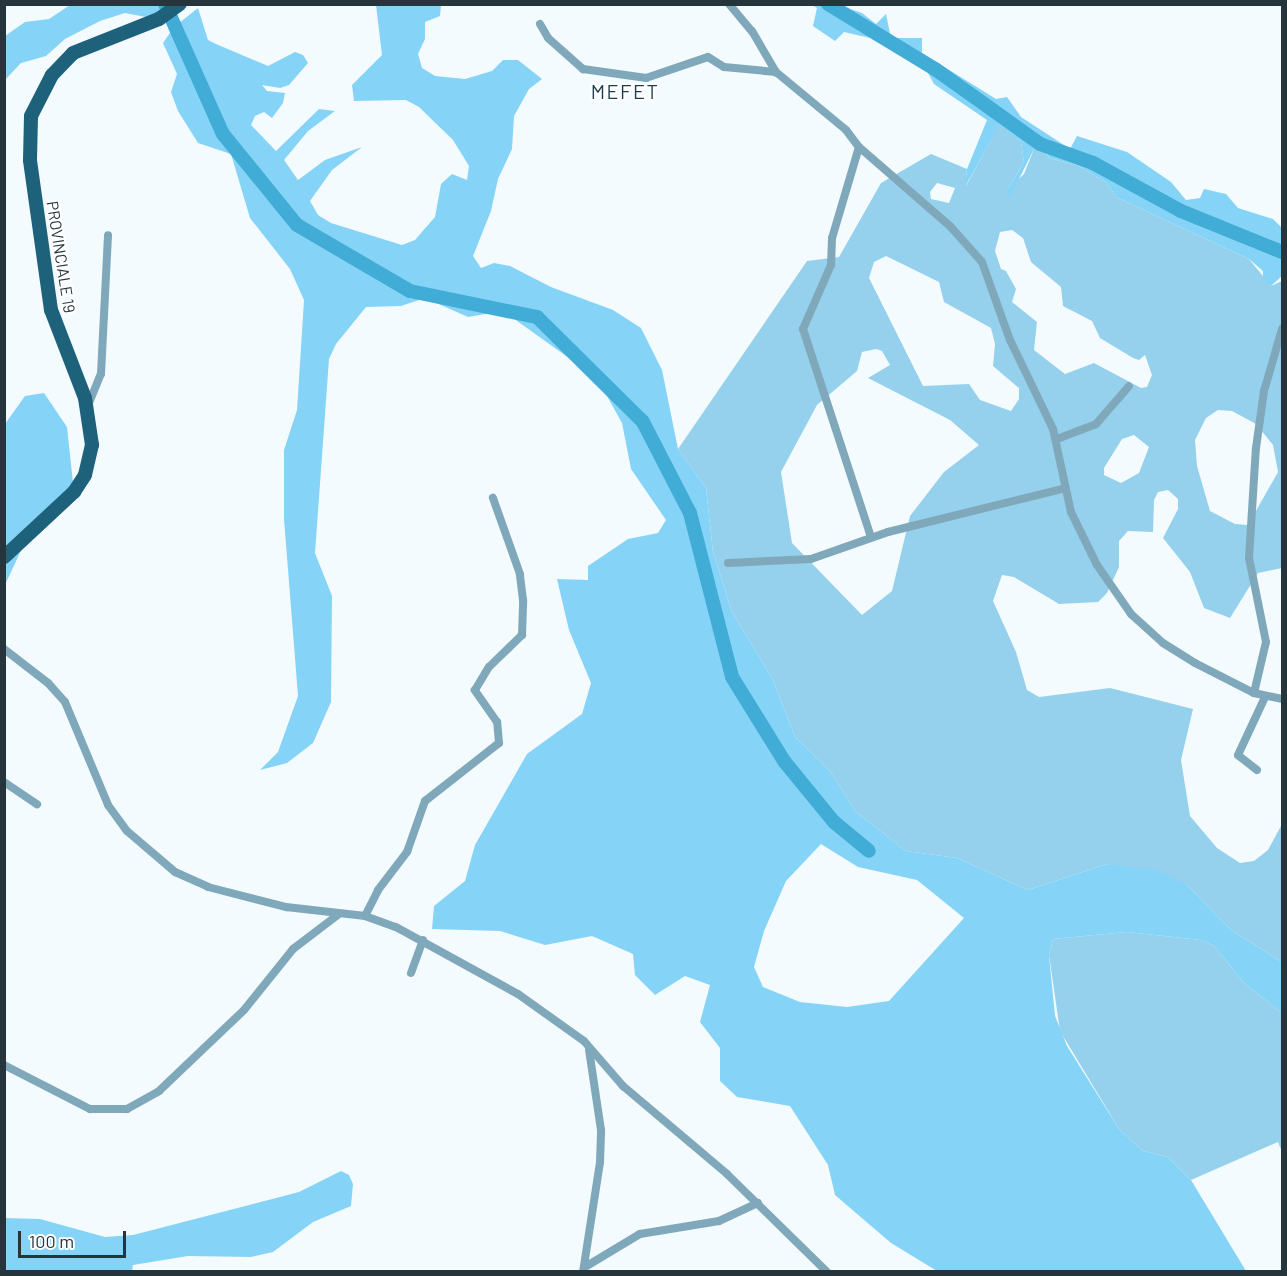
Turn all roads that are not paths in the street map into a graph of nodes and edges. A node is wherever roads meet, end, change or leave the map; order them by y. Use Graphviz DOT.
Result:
graph roads {
  1 [pos="180,4"];
  2 [pos="729,4"];
  3 [pos="540,24"];
  4 [pos="776,72"];
  5 [pos="859,147"];
  6 [pos="108,235"];
  7 [pos="1282,329"];
  8 [pos="1129,386"];
  9 [pos="87,409"];
  10 [pos="1057,440"];
  11 [pos="1066,488"];
  12 [pos="493,498"];
  13 [pos="871,537"];
  14 [pos="4,557"];
  15 [pos="728,563"];
  16 [pos="4,649"];
  17 [pos="1254,693"];
  18 [pos="1265,697"];
  19 [pos="1282,699"];
  20 [pos="1257,770"];
  21 [pos="4,782"];
  22 [pos="37,804"];
  23 [pos="339,914"];
  24 [pos="365,916"];
  25 [pos="423,940"];
  26 [pos="411,973"];
  27 [pos="589,1047"];
  28 [pos="4,1065"];
  29 [pos="758,1203"];
  30 [pos="584,1269"];
  31 [pos="827,1272"];
  1 -- 9 [label="main road, PROVINCIALE 19"];
  2 -- 4 [label="street"];
  3 -- 4 [label="street"];
  4 -- 5 [label="street"];
  5 -- 10 [label="street"];
  5 -- 13 [label="street"];
  6 -- 9 [label="street"];
  7 -- 17 [label="street"];
  8 -- 10 [label="street"];
  9 -- 14 [label="main road, PROVINCIALE 19"];
  10 -- 11 [label="street"];
  11 -- 13 [label="street"];
  11 -- 17 [label="street"];
  12 -- 24 [label="street"];
  13 -- 15 [label="street"];
  16 -- 23 [label="street"];
  17 -- 18 [label="street"];
  18 -- 19 [label="street"];
  18 -- 20 [label="street"];
  21 -- 22 [label="street"];
  23 -- 24 [label="street"];
  23 -- 28 [label="street"];
  24 -- 25 [label="street"];
  25 -- 26 [label="street"];
  25 -- 27 [label="street"];
  27 -- 29 [label="street"];
  27 -- 30 [label="street"];
  29 -- 30 [label="street"];
  29 -- 31 [label="street"];
}
